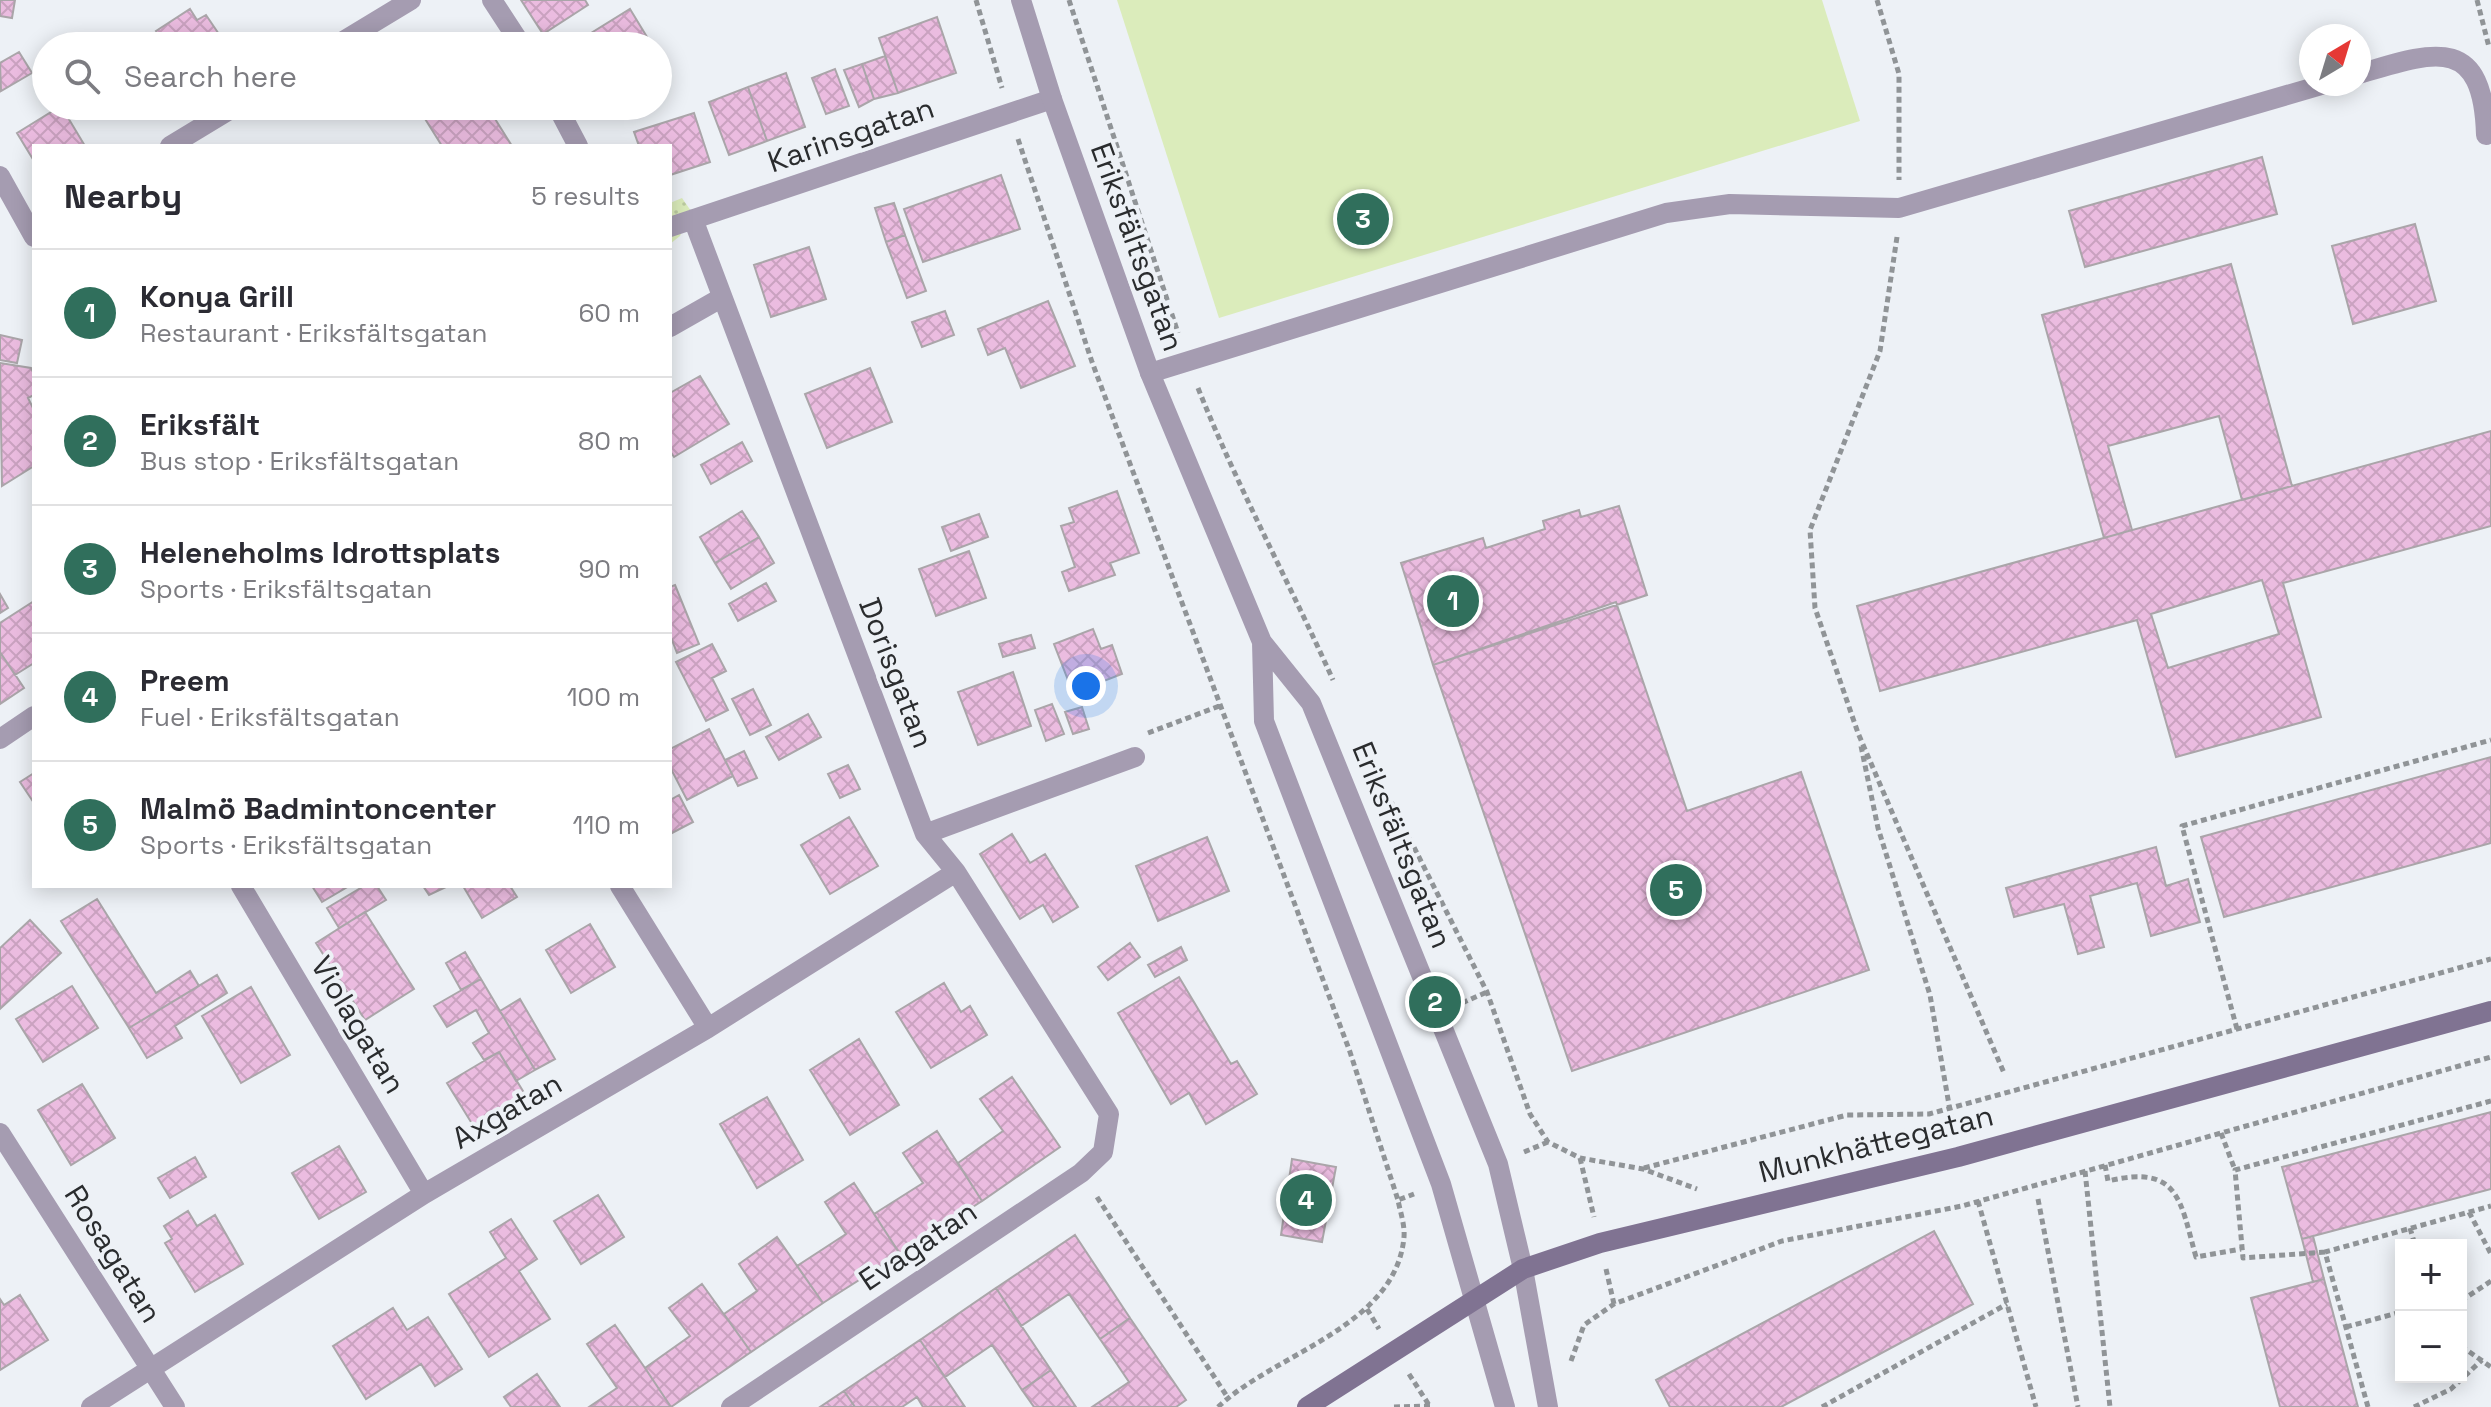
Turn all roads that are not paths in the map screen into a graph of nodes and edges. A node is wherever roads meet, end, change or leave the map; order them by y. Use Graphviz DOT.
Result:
graph roads {
  1 [pos="411,0"];
  2 [pos="492,0"];
  3 [pos="1021,0"];
  4 [pos="358,32"];
  5 [pos="513,32"];
  6 [pos="2371,71"];
  7 [pos="2299,92"];
  8 [pos="1052,99"];
  9 [pos="213,120"];
  10 [pos="564,120"];
  11 [pos="2486,135"];
  12 [pos="173,144"];
  13 [pos="577,144"];
  14 [pos="0,176"];
  15 [pos="693,219"];
  16 [pos="672,226"];
  17 [pos="32,230"];
  18 [pos="721,298"];
  19 [pos="672,326"];
  20 [pos="1150,373"];
  21 [pos="1262,642"];
  22 [pos="32,717"];
  23 [pos="0,739"];
  24 [pos="1135,757"];
  25 [pos="925,834"];
  26 [pos="956,872"];
  27 [pos="242,888"];
  28 [pos="621,888"];
  29 [pos="2491,1011"];
  30 [pos="708,1028"];
  31 [pos="1109,1114"];
  32 [pos="0,1133"];
  33 [pos="424,1194"];
  34 [pos="1523,1269"];
  35 [pos="1473,1298"];
  36 [pos="151,1370"];
  37 [pos="91,1407"];
  38 [pos="175,1407"];
  39 [pos="731,1407"];
  40 [pos="1307,1407"];
  41 [pos="1505,1407"];
  42 [pos="1548,1407"];
  1 -- 4 [label="street"];
  2 -- 5 [label="street"];
  3 -- 8 [label="street, Eriksfältsgatan"];
  6 -- 11 [label="street"];
  7 -- 20 [label="street"];
  8 -- 15 [label="street, Karinsgatan"];
  8 -- 20 [label="street, Eriksfältsgatan"];
  9 -- 12 [label="street"];
  10 -- 13 [label="street"];
  14 -- 17 [label="street"];
  15 -- 16 [label="street, Karinsgatan"];
  15 -- 18 [label="street, Dorisgatan"];
  18 -- 19 [label="street"];
  18 -- 25 [label="street, Dorisgatan"];
  20 -- 21 [label="street, Eriksfältsgatan"];
  21 -- 34 [label="street, Eriksfältsgatan"];
  21 -- 35 [label="street, Eriksfältsgatan"];
  22 -- 23 [label="street"];
  24 -- 25 [label="street"];
  25 -- 26 [label="street, Dorisgatan"];
  26 -- 30 [label="street, Axgatan"];
  26 -- 31 [label="street, Dorisgatan"];
  27 -- 33 [label="street, Violagatan"];
  28 -- 30 [label="street"];
  29 -- 34 [label="main road, Munkhättegatan"];
  30 -- 33 [label="street, Axgatan"];
  31 -- 39 [label="street, Evagatan"];
  32 -- 36 [label="street, Rosagatan"];
  33 -- 36 [label="street, Axgatan"];
  34 -- 35 [label="main road, Munkhättegatan"];
  34 -- 42 [label="street, Eriksfältsgatan"];
  35 -- 40 [label="main road, Munkhättegatan"];
  35 -- 41 [label="street, Eriksfältsgatan"];
  36 -- 37 [label="street, Axgatan"];
  36 -- 38 [label="street, Rosagatan"];
}
